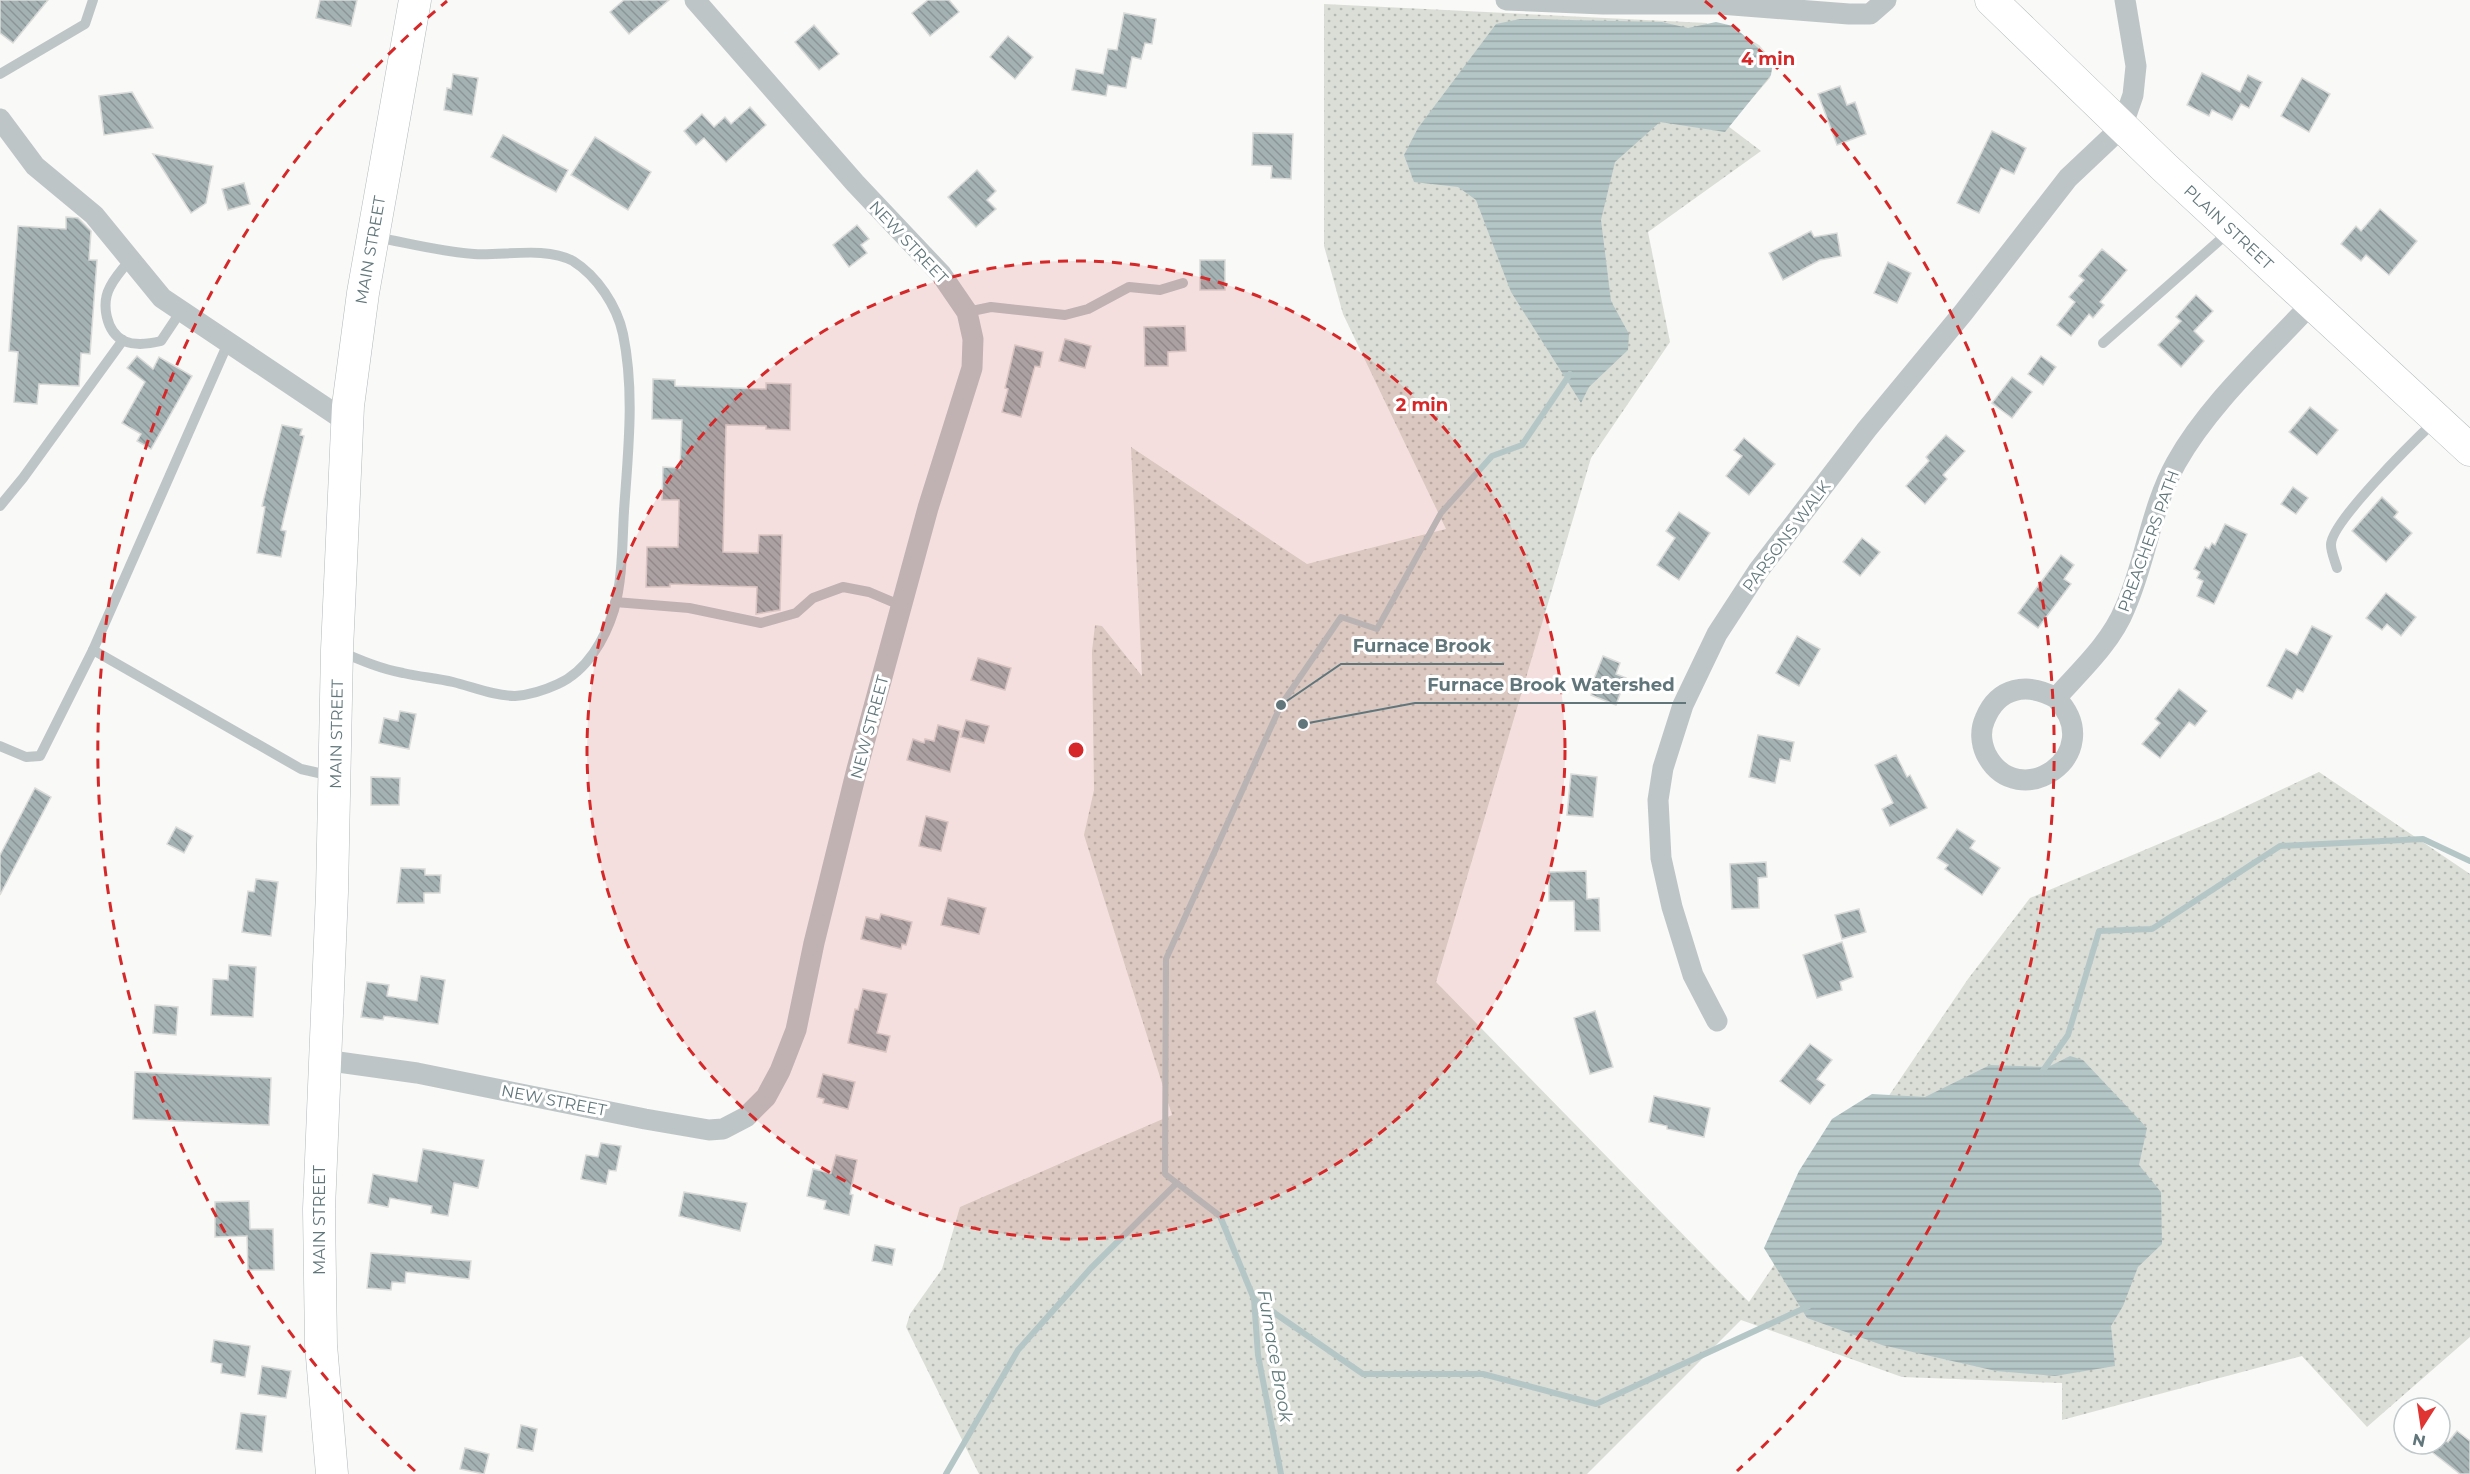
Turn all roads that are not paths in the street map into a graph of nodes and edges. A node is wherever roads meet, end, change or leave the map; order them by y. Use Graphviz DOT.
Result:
graph roads {
  1 [pos="93,0"];
  2 [pos="415,0"];
  3 [pos="695,0"];
  4 [pos="1506,0"];
  5 [pos="1886,0"];
  6 [pos="1991,0"];
  7 [pos="2126,0"];
  8 [pos="0,74"];
  9 [pos="0,119"];
  10 [pos="2122,127"];
  11 [pos="2232,230"];
  12 [pos="372,237"];
  13 [pos="130,260"];
  14 [pos="1183,283"];
  15 [pos="2311,304"];
  16 [pos="181,311"];
  17 [pos="967,312"];
  18 [pos="123,340"];
  19 [pos="228,343"];
  20 [pos="2103,343"];
  21 [pos="2437,419"];
  22 [pos="347,422"];
  23 [pos="2470,450"];
  24 [pos="0,506"];
  25 [pos="2337,568"];
  26 [pos="615,602"];
  27 [pos="902,606"];
  28 [pos="93,650"];
  29 [pos="337,650"];
  30 [pos="2056,698"];
  31 [pos="0,746"];
  32 [pos="335,777"];
  33 [pos="1717,1021"];
  34 [pos="324,1060"];
  35 [pos="332,1474"];
  1 -- 8 [label="lane"];
  2 -- 12 [label="main road, MAIN STREET"];
  3 -- 17 [label="street, NEW STREET"];
  4 -- 5 [label="street"];
  6 -- 10 [label="main road, PLAIN STREET"];
  7 -- 10 [label="street"];
  9 -- 13 [label="street"];
  10 -- 11 [label="main road, PLAIN STREET"];
  10 -- 33 [label="street, PARSONS WALK"];
  11 -- 15 [label="main road, PLAIN STREET"];
  11 -- 20 [label="lane"];
  12 -- 22 [label="main road, MAIN STREET"];
  12 -- 26 [label="lane"];
  13 -- 16 [label="street"];
  13 -- 18 [label="lane"];
  14 -- 17 [label="lane"];
  15 -- 21 [label="main road, PLAIN STREET"];
  15 -- 30 [label="street, PREACHERS PATH"];
  16 -- 18 [label="lane"];
  16 -- 19 [label="street"];
  17 -- 27 [label="street, NEW STREET"];
  18 -- 24 [label="lane"];
  19 -- 22 [label="street"];
  19 -- 28 [label="lane"];
  21 -- 23 [label="main road, PLAIN STREET"];
  21 -- 25 [label="lane"];
  22 -- 29 [label="main road, MAIN STREET"];
  26 -- 27 [label="lane"];
  26 -- 29 [label="lane"];
  27 -- 34 [label="street, NEW STREET"];
  28 -- 31 [label="lane"];
  28 -- 32 [label="lane"];
  29 -- 32 [label="main road, MAIN STREET"];
  30 -- 30 [label="street"];
  32 -- 34 [label="main road, MAIN STREET"];
  34 -- 35 [label="main road, MAIN STREET"];
}
